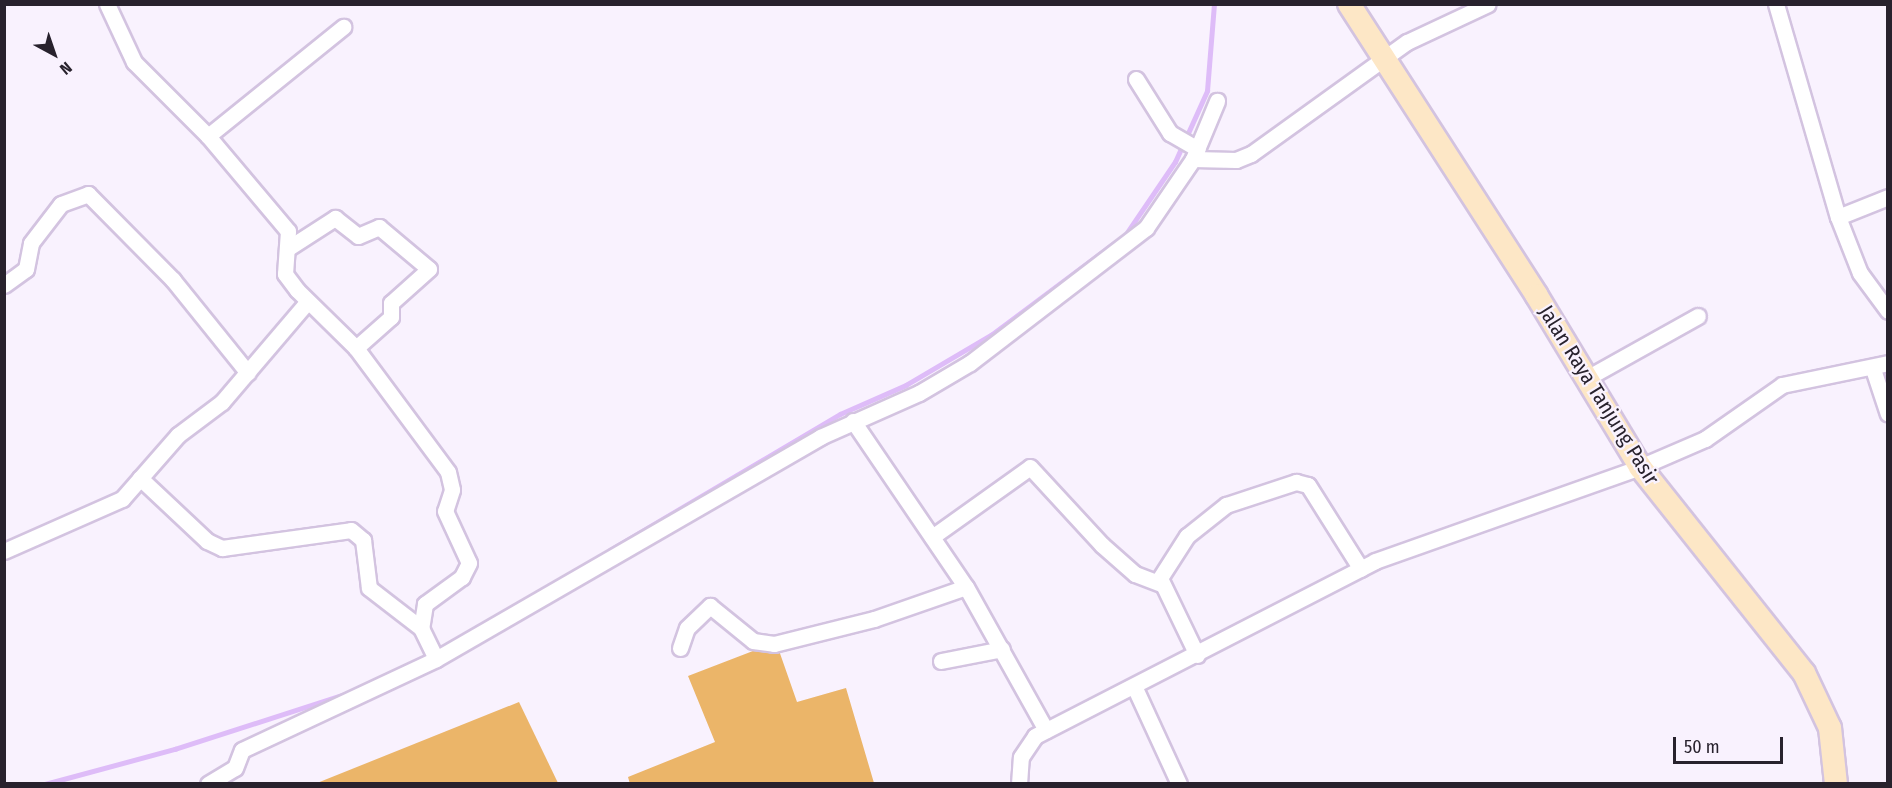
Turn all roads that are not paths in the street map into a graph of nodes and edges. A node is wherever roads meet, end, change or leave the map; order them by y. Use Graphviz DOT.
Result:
graph roads {
  1 [pos="107,4"];
  2 [pos="1348,4"];
  3 [pos="1488,4"];
  4 [pos="1776,4"];
  5 [pos="343,27"];
  6 [pos="1382,59"];
  7 [pos="1136,79"];
  8 [pos="1217,101"];
  9 [pos="208,136"];
  10 [pos="1196,152"];
  11 [pos="1887,197"];
  12 [pos="1838,217"];
  13 [pos="290,247"];
  14 [pos="4,285"];
  15 [pos="307,302"];
  16 [pos="1887,311"];
  17 [pos="1698,316"];
  18 [pos="356,348"];
  19 [pos="1880,366"];
  20 [pos="248,374"];
  21 [pos="1587,378"];
  22 [pos="1887,414"];
  23 [pos="853,421"];
  24 [pos="1640,467"];
  25 [pos="140,478"];
  26 [pos="932,537"];
  27 [pos="5,548"];
  28 [pos="1361,568"];
  29 [pos="1161,584"];
  30 [pos="966,587"];
  31 [pos="422,628"];
  32 [pos="680,648"];
  33 [pos="1002,649"];
  34 [pos="434,653"];
  35 [pos="1197,654"];
  36 [pos="941,661"];
  37 [pos="1134,686"];
  38 [pos="1046,730"];
  39 [pos="208,783"];
  40 [pos="1019,783"];
  41 [pos="1179,783"];
  42 [pos="1836,783"];
  1 -- 9 [label="street"];
  2 -- 6 [label="street, Jalan Raya Tanjung Pasir"];
  3 -- 6 [label="street"];
  4 -- 12 [label="street"];
  5 -- 9 [label="street"];
  6 -- 10 [label="street"];
  6 -- 21 [label="street, Jalan Raya Tanjung Pasir"];
  7 -- 10 [label="street"];
  8 -- 10 [label="street"];
  9 -- 13 [label="street"];
  10 -- 23 [label="street"];
  11 -- 12 [label="street"];
  12 -- 16 [label="street"];
  13 -- 15 [label="street"];
  13 -- 18 [label="street"];
  14 -- 20 [label="street"];
  15 -- 18 [label="street"];
  15 -- 20 [label="street"];
  17 -- 21 [label="street"];
  18 -- 31 [label="street"];
  19 -- 22 [label="street"];
  19 -- 24 [label="street"];
  20 -- 25 [label="street"];
  21 -- 24 [label="street, Jalan Raya Tanjung Pasir"];
  23 -- 26 [label="street"];
  23 -- 34 [label="street"];
  24 -- 28 [label="street"];
  24 -- 42 [label="street, Jalan Raya Tanjung Pasir"];
  25 -- 27 [label="street"];
  25 -- 31 [label="street"];
  26 -- 29 [label="street"];
  26 -- 30 [label="street"];
  28 -- 29 [label="street"];
  28 -- 35 [label="street"];
  29 -- 35 [label="street"];
  30 -- 32 [label="street"];
  30 -- 33 [label="street"];
  31 -- 34 [label="street"];
  33 -- 36 [label="street"];
  33 -- 38 [label="street"];
  34 -- 39 [label="street"];
  35 -- 37 [label="street"];
  37 -- 38 [label="street"];
  37 -- 41 [label="street"];
  38 -- 40 [label="street"];
}
